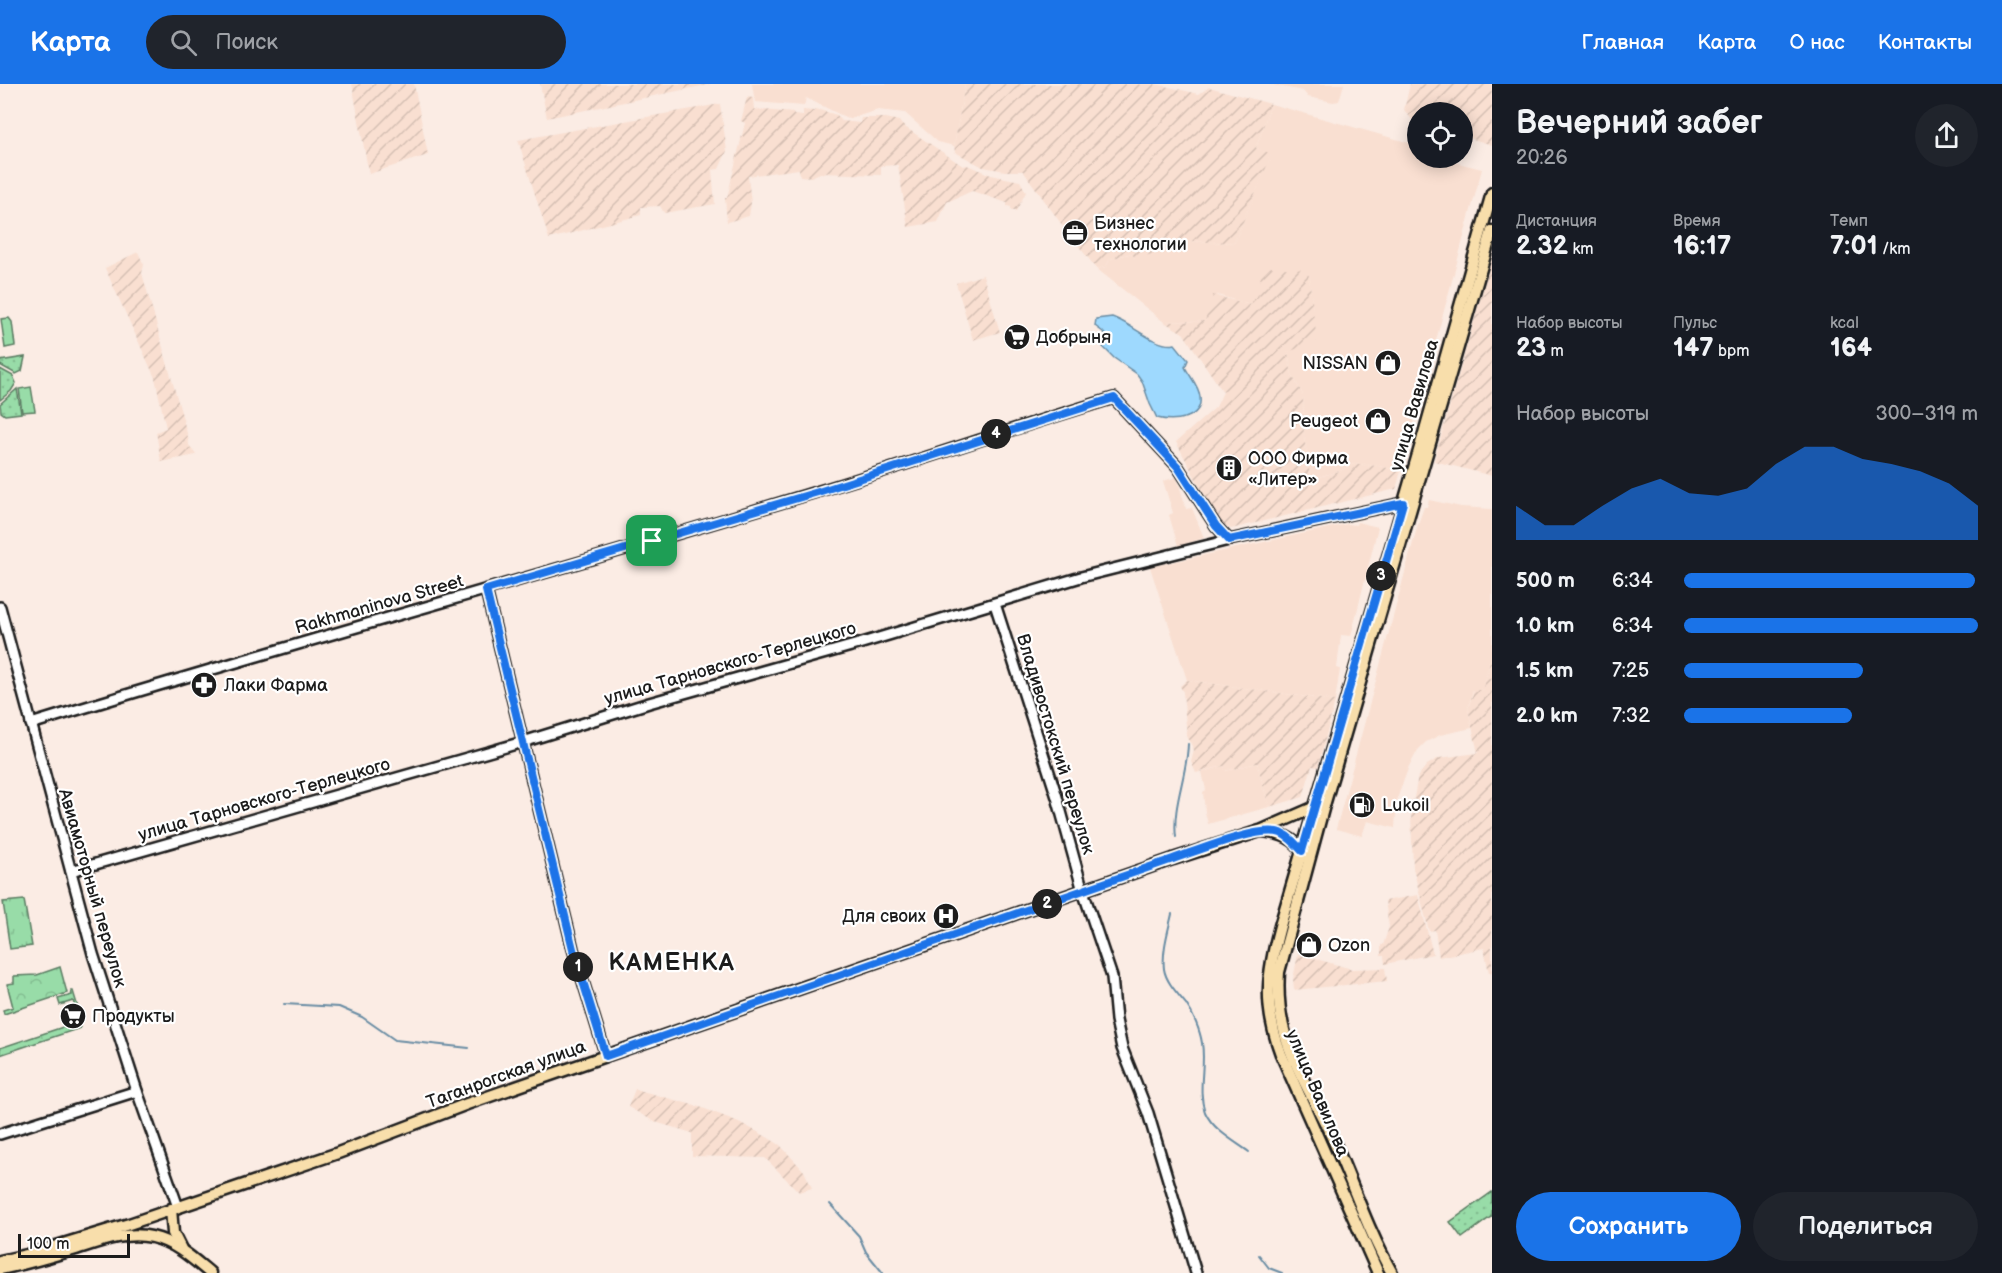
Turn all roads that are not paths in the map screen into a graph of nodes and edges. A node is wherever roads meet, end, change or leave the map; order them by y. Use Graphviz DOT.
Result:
graph roads {
  1 [pos="1492,193"];
  2 [pos="1492,231"];
  3 [pos="1403,503"];
  4 [pos="1229,540"];
  5 [pos="486,590"];
  6 [pos="995,604"];
  7 [pos="0,607"];
  8 [pos="31,724"];
  9 [pos="523,742"];
  10 [pos="1315,807"];
  11 [pos="1260,831"];
  12 [pos="1302,851"];
  13 [pos="1308,864"];
  14 [pos="71,871"];
  15 [pos="1083,891"];
  16 [pos="606,1056"];
  17 [pos="137,1090"];
  18 [pos="0,1134"];
  19 [pos="175,1208"];
  20 [pos="181,1250"];
  21 [pos="0,1261"];
  22 [pos="0,1269"];
  23 [pos="210,1273"];
  24 [pos="1196,1273"];
  25 [pos="1378,1273"];
  26 [pos="1392,1273"];
  1 -- 3 [label="main road, улица Вавилова"];
  2 -- 13 [label="main road, улица Вавилова"];
  3 -- 4 [label="street, улица Тарновского-Терлецкого"];
  3 -- 10 [label="main road, улица Вавилова"];
  4 -- 5 [label="street, Rakhmaninova Street"];
  4 -- 6 [label="street, улица Тарновского-Терлецкого"];
  5 -- 8 [label="street, Rakhmaninova Street"];
  5 -- 9 [label="street"];
  6 -- 9 [label="street, улица Тарновского-Терлецкого"];
  6 -- 15 [label="street, Владивостокский переулок"];
  7 -- 8 [label="street, Авиамоторный переулок"];
  8 -- 14 [label="street, Авиамоторный переулок"];
  9 -- 14 [label="street, улица Тарновского-Терлецкого"];
  9 -- 16 [label="street"];
  10 -- 11 [label="main road, Таганрогская улица"];
  10 -- 12 [label="main road, улица Вавилова"];
  11 -- 12 [label="main road"];
  11 -- 15 [label="main road, Таганрогская улица"];
  12 -- 13 [label="main road"];
  12 -- 25 [label="main road, улица Вавилова"];
  13 -- 26 [label="main road, улица Вавилова"];
  14 -- 17 [label="street, Авиамоторный переулок"];
  15 -- 16 [label="main road, Таганрогская улица"];
  15 -- 24 [label="street, Владивостокский переулок"];
  16 -- 19 [label="main road, Таганрогская улица"];
  17 -- 18 [label="street"];
  17 -- 19 [label="street, Авиамоторный переулок"];
  19 -- 20 [label="main road"];
  19 -- 21 [label="main road, Таганрогская улица"];
  20 -- 22 [label="main road"];
  20 -- 23 [label="main road"];
}
